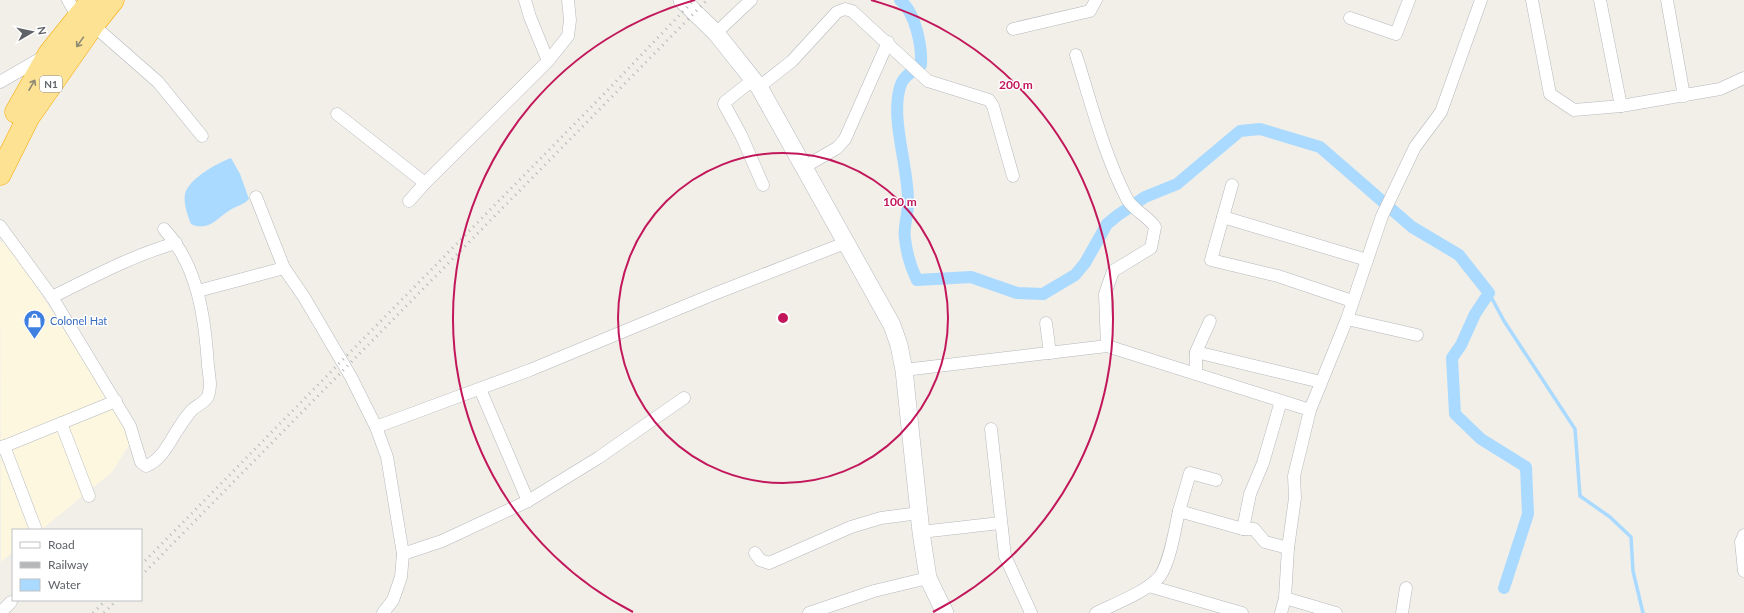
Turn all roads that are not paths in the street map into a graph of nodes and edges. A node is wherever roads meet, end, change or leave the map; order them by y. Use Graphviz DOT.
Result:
graph roads {
  1 [pos="92,0"];
  2 [pos="113,0"];
  3 [pos="525,0"];
  4 [pos="568,0"];
  5 [pos="682,0"];
  6 [pos="751,0"];
  7 [pos="1096,0"];
  8 [pos="1409,0"];
  9 [pos="1481,0"];
  10 [pos="1532,0"];
  11 [pos="1600,0"];
  12 [pos="1667,0"];
  13 [pos="80,14"];
  14 [pos="1350,18"];
  15 [pos="1013,30"];
  16 [pos="716,33"];
  17 [pos="888,42"];
  18 [pos="49,54"];
  19 [pos="1076,55"];
  20 [pos="548,61"];
  21 [pos="1744,78"];
  22 [pos="0,82"];
  23 [pos="757,83"];
  24 [pos="1684,96"];
  25 [pos="1621,106"];
  26 [pos="337,114"];
  27 [pos="202,136"];
  28 [pos="0,144"];
  29 [pos="804,167"];
  30 [pos="0,174"];
  31 [pos="1013,176"];
  32 [pos="424,183"];
  33 [pos="763,185"];
  34 [pos="1232,185"];
  35 [pos="256,197"];
  36 [pos="409,202"];
  37 [pos="1223,218"];
  38 [pos="0,226"];
  39 [pos="164,229"];
  40 [pos="176,243"];
  41 [pos="845,243"];
  42 [pos="1367,260"];
  43 [pos="284,268"];
  44 [pos="198,291"];
  45 [pos="52,296"];
  46 [pos="1352,301"];
  47 [pos="1347,319"];
  48 [pos="1210,321"];
  49 [pos="1046,323"];
  50 [pos="1418,335"];
  51 [pos="1107,346"];
  52 [pos="1196,352"];
  53 [pos="1050,353"];
  54 [pos="904,370"];
  55 [pos="1196,374"];
  56 [pos="1321,382"];
  57 [pos="480,389"];
  58 [pos="684,398"];
  59 [pos="116,401"];
  60 [pos="1281,401"];
  61 [pos="1310,410"];
  62 [pos="60,424"];
  63 [pos="376,427"];
  64 [pos="991,429"];
  65 [pos="2,447"];
  66 [pos="1216,480"];
  67 [pos="89,496"];
  68 [pos="528,501"];
  69 [pos="1179,511"];
  70 [pos="919,513"];
  71 [pos="1000,523"];
  72 [pos="36,529"];
  73 [pos="1244,529"];
  74 [pos="921,532"];
  75 [pos="1744,535"];
  76 [pos="1288,548"];
  77 [pos="755,553"];
  78 [pos="403,554"];
  79 [pos="1744,571"];
  80 [pos="928,578"];
  81 [pos="1149,586"];
  82 [pos="1406,588"];
  83 [pos="1285,598"];
  84 [pos="11,602"];
  85 [pos="0,613"];
  86 [pos="383,613"];
  87 [pos="809,613"];
  88 [pos="945,613"];
  89 [pos="1031,613"];
  90 [pos="1096,613"];
  91 [pos="1242,613"];
  92 [pos="1281,613"];
  93 [pos="1336,613"];
  94 [pos="1402,613"];
  1 -- 13 [label="highway, N1"];
  2 -- 13 [label="highway, N1"];
  3 -- 20 [label="street"];
  4 -- 20 [label="street"];
  5 -- 16 [label="street"];
  6 -- 16 [label="street"];
  7 -- 15 [label="street"];
  8 -- 14 [label="street"];
  9 -- 42 [label="street"];
  10 -- 25 [label="street"];
  11 -- 25 [label="street"];
  12 -- 24 [label="street"];
  13 -- 18 [label="highway, N1"];
  13 -- 27 [label="street"];
  13 -- 30 [label="highway, N1, one-way"];
  16 -- 23 [label="street"];
  17 -- 23 [label="street"];
  17 -- 29 [label="street"];
  17 -- 31 [label="street"];
  18 -- 22 [label="street"];
  28 -- 18 [label="highway, N1, one-way"];
  19 -- 51 [label="street"];
  20 -- 32 [label="street"];
  21 -- 24 [label="street"];
  23 -- 29 [label="street"];
  23 -- 33 [label="street"];
  24 -- 25 [label="street"];
  26 -- 32 [label="street"];
  29 -- 41 [label="street"];
  32 -- 36 [label="street"];
  34 -- 37 [label="street"];
  35 -- 43 [label="street"];
  37 -- 42 [label="street"];
  37 -- 46 [label="street"];
  38 -- 45 [label="street"];
  39 -- 40 [label="street"];
  40 -- 44 [label="street"];
  40 -- 45 [label="street"];
  41 -- 54 [label="street"];
  41 -- 57 [label="street"];
  42 -- 46 [label="street"];
  43 -- 44 [label="street"];
  43 -- 63 [label="street"];
  44 -- 59 [label="street"];
  45 -- 59 [label="street"];
  46 -- 47 [label="street"];
  47 -- 50 [label="street"];
  47 -- 56 [label="street"];
  48 -- 52 [label="street"];
  49 -- 53 [label="street"];
  51 -- 53 [label="street"];
  51 -- 55 [label="street"];
  52 -- 55 [label="street"];
  52 -- 56 [label="street"];
  53 -- 54 [label="street"];
  54 -- 70 [label="street"];
  55 -- 60 [label="street"];
  56 -- 61 [label="street"];
  57 -- 63 [label="street"];
  57 -- 68 [label="street"];
  58 -- 68 [label="street"];
  59 -- 62 [label="street"];
  60 -- 61 [label="street"];
  60 -- 73 [label="street"];
  61 -- 76 [label="street"];
  62 -- 65 [label="street"];
  62 -- 67 [label="street"];
  63 -- 78 [label="street"];
  64 -- 71 [label="street"];
  65 -- 72 [label="street"];
  66 -- 69 [label="street"];
  68 -- 78 [label="street"];
  69 -- 73 [label="street"];
  69 -- 81 [label="street"];
  70 -- 74 [label="street"];
  70 -- 77 [label="street"];
  71 -- 74 [label="street"];
  71 -- 89 [label="street"];
  73 -- 76 [label="street"];
  74 -- 80 [label="street"];
  75 -- 79 [label="street"];
  76 -- 83 [label="street"];
  78 -- 86 [label="street"];
  80 -- 87 [label="street"];
  80 -- 88 [label="street"];
  81 -- 90 [label="street"];
  81 -- 91 [label="street"];
  82 -- 94 [label="street"];
  83 -- 92 [label="street"];
  83 -- 93 [label="street"];
  84 -- 85 [label="street"];
}
